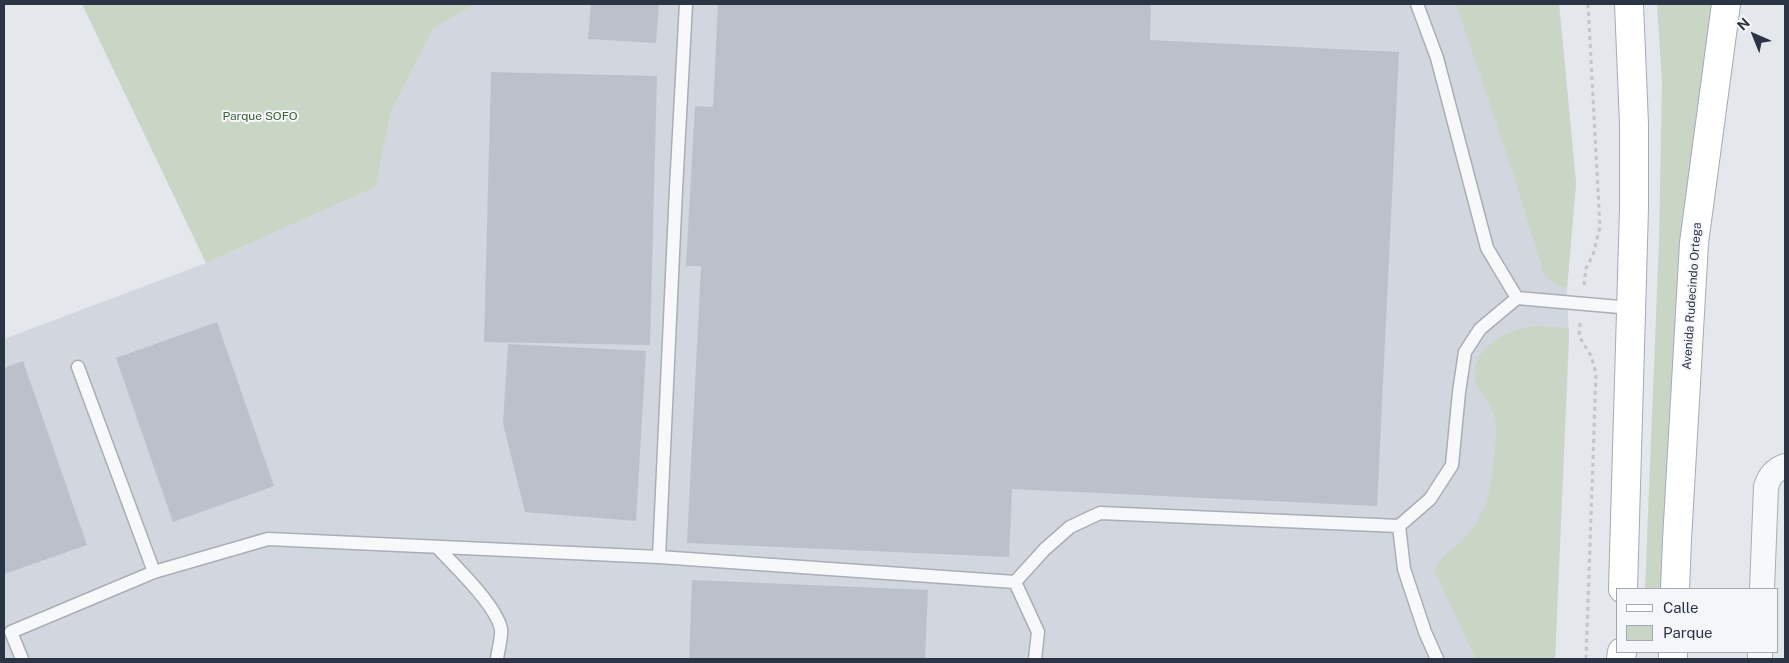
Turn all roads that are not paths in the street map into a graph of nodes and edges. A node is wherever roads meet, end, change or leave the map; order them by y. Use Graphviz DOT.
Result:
graph roads {
  1 [pos="686,4"];
  2 [pos="1417,4"];
  3 [pos="1629,4"];
  4 [pos="1726,4"];
  5 [pos="1517,298"];
  6 [pos="1631,308"];
  7 [pos="78,367"];
  8 [pos="1785,466"];
  9 [pos="1399,526"];
  10 [pos="437,547"];
  11 [pos="660,557"];
  12 [pos="154,572"];
  13 [pos="1015,582"];
  14 [pos="1623,588"];
  15 [pos="1675,588"];
  16 [pos="1762,588"];
  17 [pos="22,659"];
  18 [pos="497,659"];
  19 [pos="1036,659"];
  20 [pos="1438,659"];
  1 -- 11 [label="lane"];
  2 -- 5 [label="lane"];
  3 -- 6 [label="main road"];
  4 -- 15 [label="main road, Avenida Rudecindo Ortega"];
  5 -- 6 [label="lane"];
  5 -- 9 [label="lane"];
  6 -- 14 [label="main road"];
  7 -- 12 [label="lane"];
  8 -- 16 [label="street"];
  9 -- 13 [label="lane"];
  9 -- 20 [label="lane"];
  10 -- 11 [label="lane"];
  10 -- 12 [label="lane"];
  10 -- 18 [label="lane"];
  11 -- 13 [label="lane"];
  12 -- 17 [label="lane"];
  13 -- 19 [label="lane"];
}
